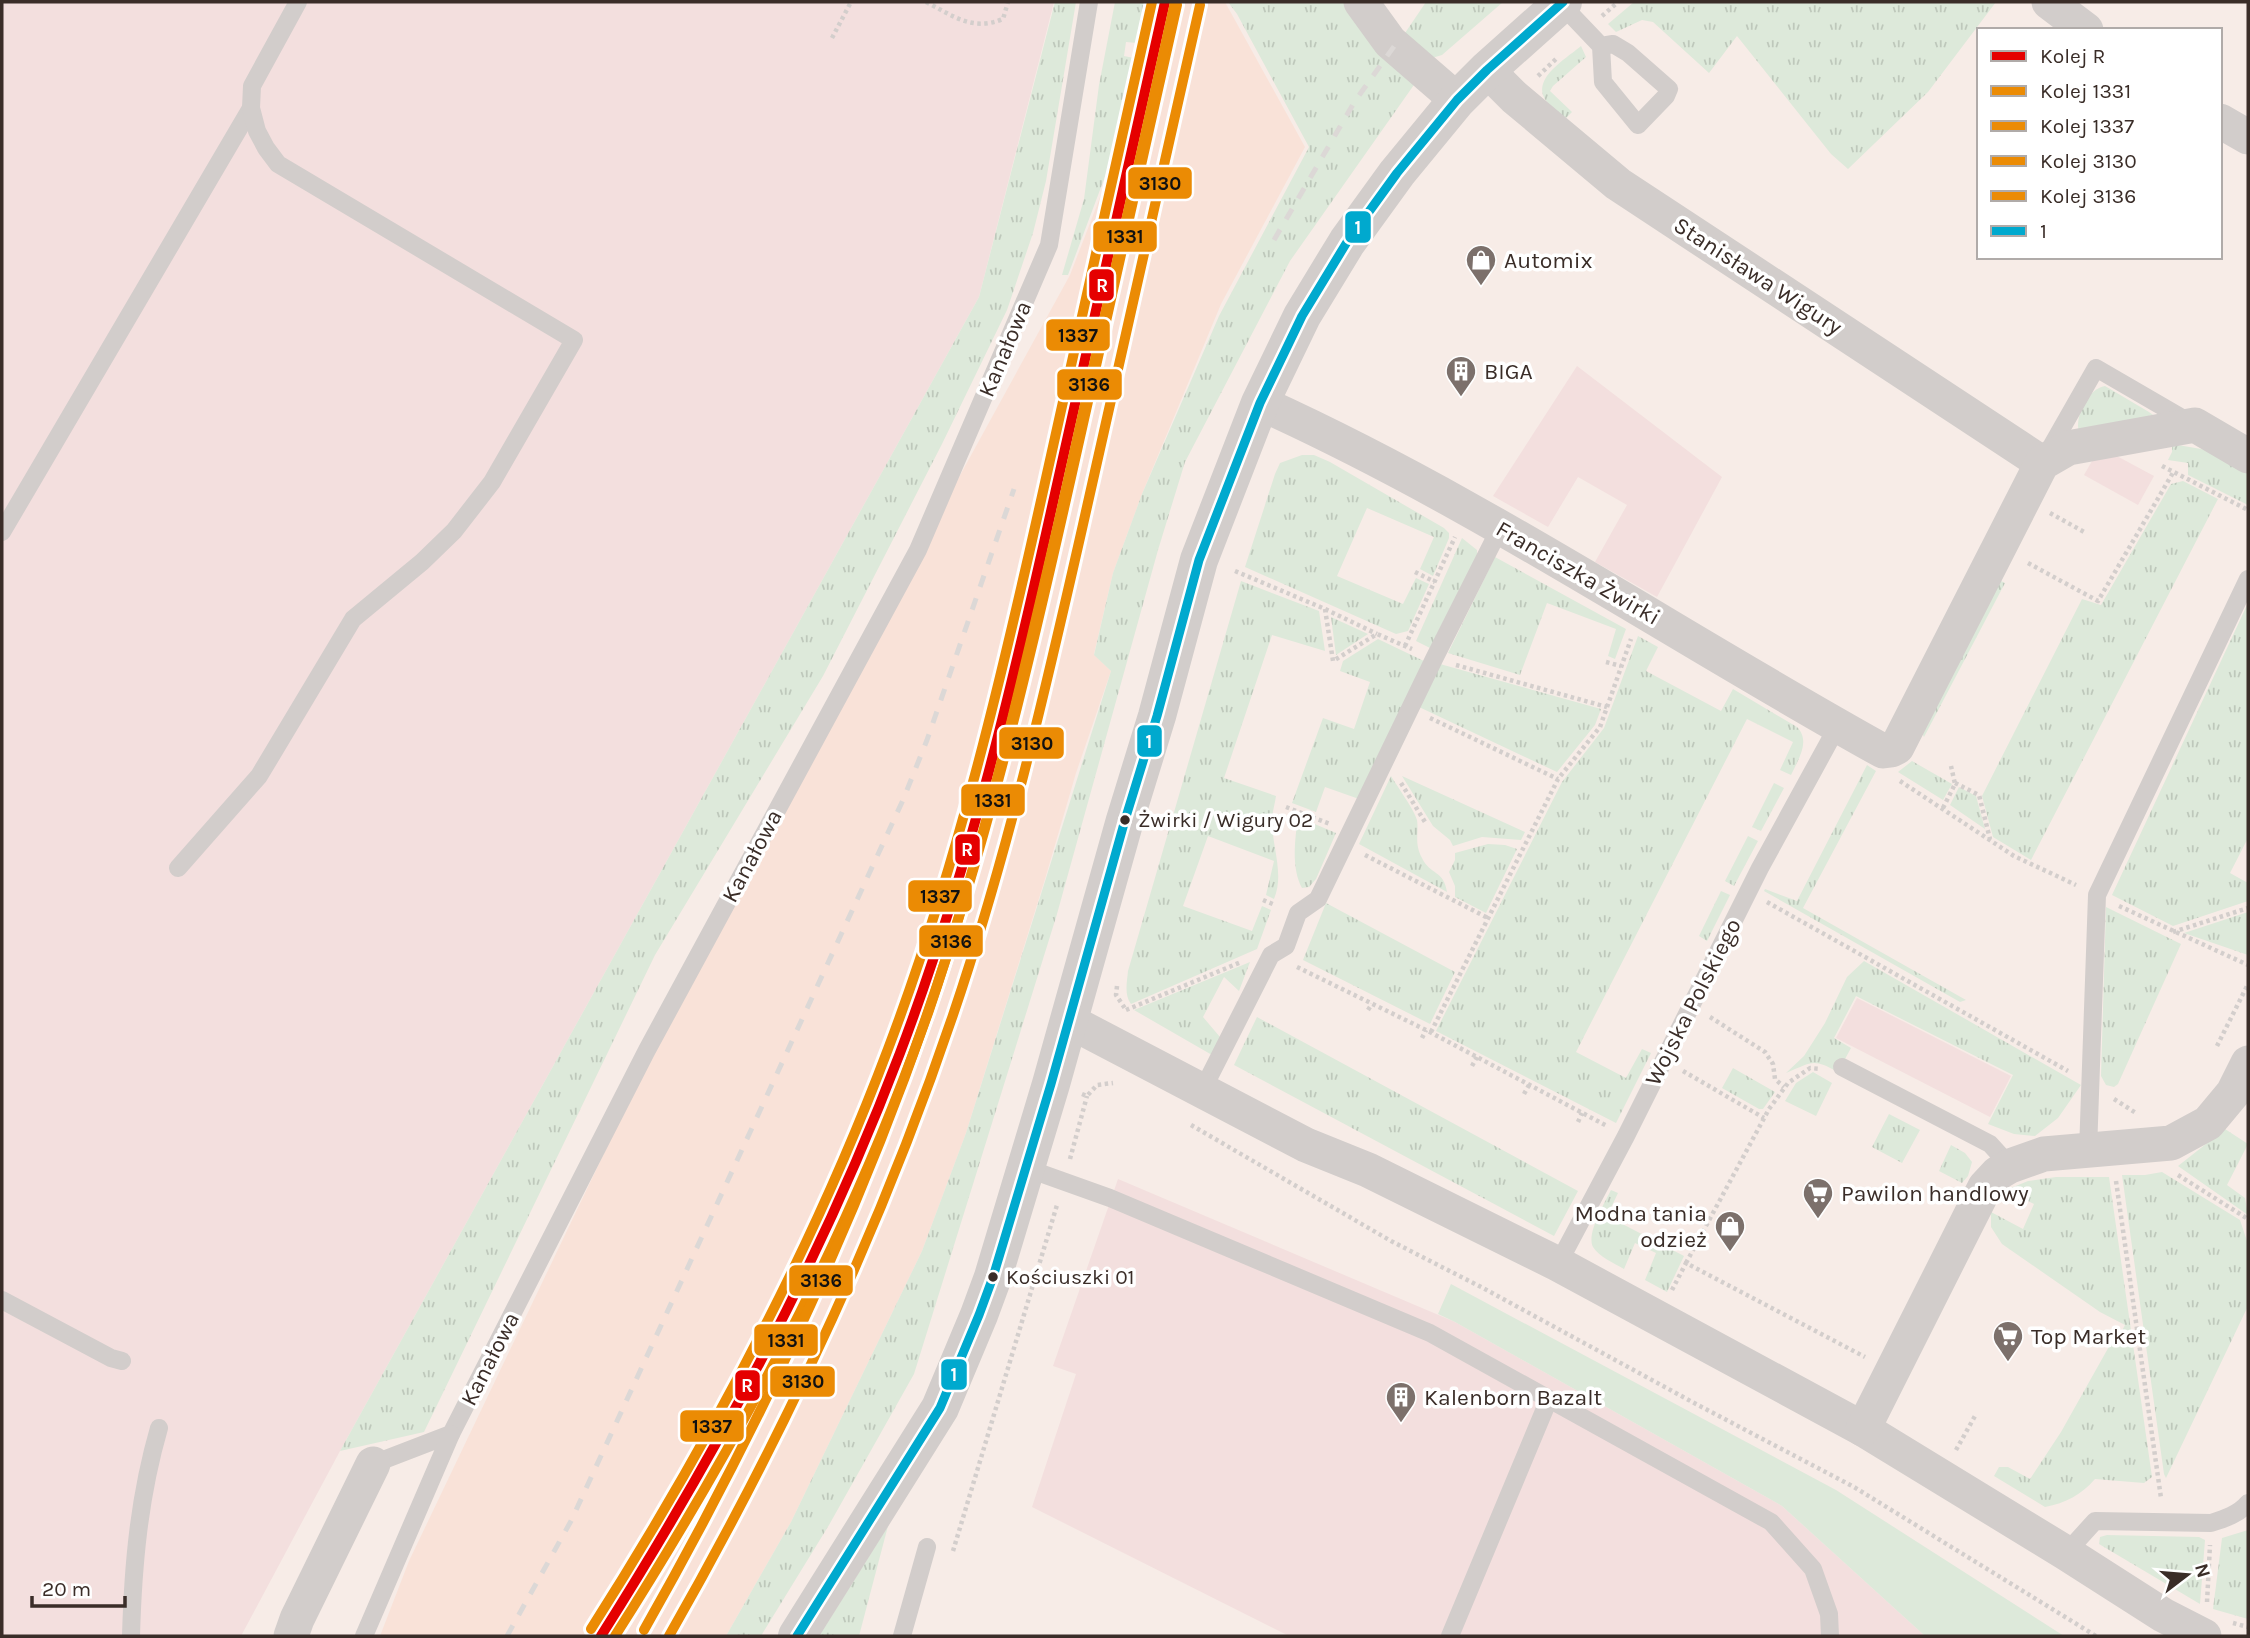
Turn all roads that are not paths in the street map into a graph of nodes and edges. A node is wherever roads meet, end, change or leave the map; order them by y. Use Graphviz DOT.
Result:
graph roads {
  1 [pos="298,2"];
  2 [pos="1088,2"];
  3 [pos="1361,2"];
  4 [pos="2049,2"];
  5 [pos="1571,12"];
  6 [pos="2083,28"];
  7 [pos="1601,46"];
  8 [pos="1487,70"];
  9 [pos="1457,100"];
  10 [pos="251,108"];
  11 [pos="2222,122"];
  12 [pos="2248,137"];
  13 [pos="1260,403"];
  14 [pos="2195,425"];
  15 [pos="2248,456"];
  16 [pos="2042,463"];
  17 [pos="1500,528"];
  18 [pos="2,532"];
  19 [pos="2248,579"];
  20 [pos="1830,740"];
  21 [pos="178,868"];
  22 [pos="1069,1021"];
  23 [pos="2248,1063"];
  24 [pos="1835,1070"];
  25 [pos="1202,1091"];
  26 [pos="2101,1150"];
  27 [pos="2010,1166"];
  28 [pos="1026,1168"];
  29 [pos="1558,1264"];
  30 [pos="2,1300"];
  31 [pos="122,1361"];
  32 [pos="1549,1399"];
  33 [pos="159,1428"];
  34 [pos="1863,1429"];
  35 [pos="451,1434"];
  36 [pos="373,1464"];
  37 [pos="2248,1503"];
  38 [pos="927,1547"];
  39 [pos="2066,1553"];
  40 [pos="2205,1624"];
  41 [pos="131,1636"];
  42 [pos="291,1636"];
  43 [pos="364,1636"];
  44 [pos="797,1636"];
  45 [pos="902,1636"];
  46 [pos="1450,1636"];
  47 [pos="1830,1636"];
  1 -- 10 [label="lane"];
  2 -- 35 [label="lane, Kanałowa"];
  3 -- 9 [label="street"];
  4 -- 6 [label="street"];
  5 -- 7 [label="lane"];
  5 -- 8 [label="street"];
  7 -- 7 [label="lane"];
  8 -- 9 [label="street"];
  8 -- 16 [label="street, Stanisława Wigury"];
  9 -- 13 [label="street"];
  10 -- 18 [label="lane"];
  10 -- 21 [label="lane"];
  11 -- 12 [label="street"];
  13 -- 17 [label="street, Franciszka Żwirki"];
  13 -- 22 [label="street"];
  14 -- 15 [label="street"];
  14 -- 16 [label="street"];
  14 -- 16 [label="lane"];
  16 -- 17 [label="street, Franciszka Żwirki"];
  17 -- 25 [label="lane"];
  19 -- 26 [label="lane"];
  20 -- 29 [label="lane, Wojska Polskiego"];
  22 -- 25 [label="street"];
  22 -- 28 [label="street"];
  23 -- 26 [label="street"];
  24 -- 27 [label="lane"];
  25 -- 29 [label="street"];
  26 -- 27 [label="street"];
  27 -- 34 [label="street"];
  28 -- 32 [label="lane"];
  28 -- 44 [label="street"];
  29 -- 34 [label="street"];
  30 -- 31 [label="lane"];
  32 -- 46 [label="lane"];
  32 -- 47 [label="lane"];
  33 -- 41 [label="lane"];
  34 -- 39 [label="street"];
  35 -- 36 [label="lane, Kanałowa"];
  35 -- 43 [label="lane"];
  36 -- 42 [label="street, Kanałowa"];
  37 -- 39 [label="lane"];
  38 -- 45 [label="lane"];
  39 -- 40 [label="street"];
}
